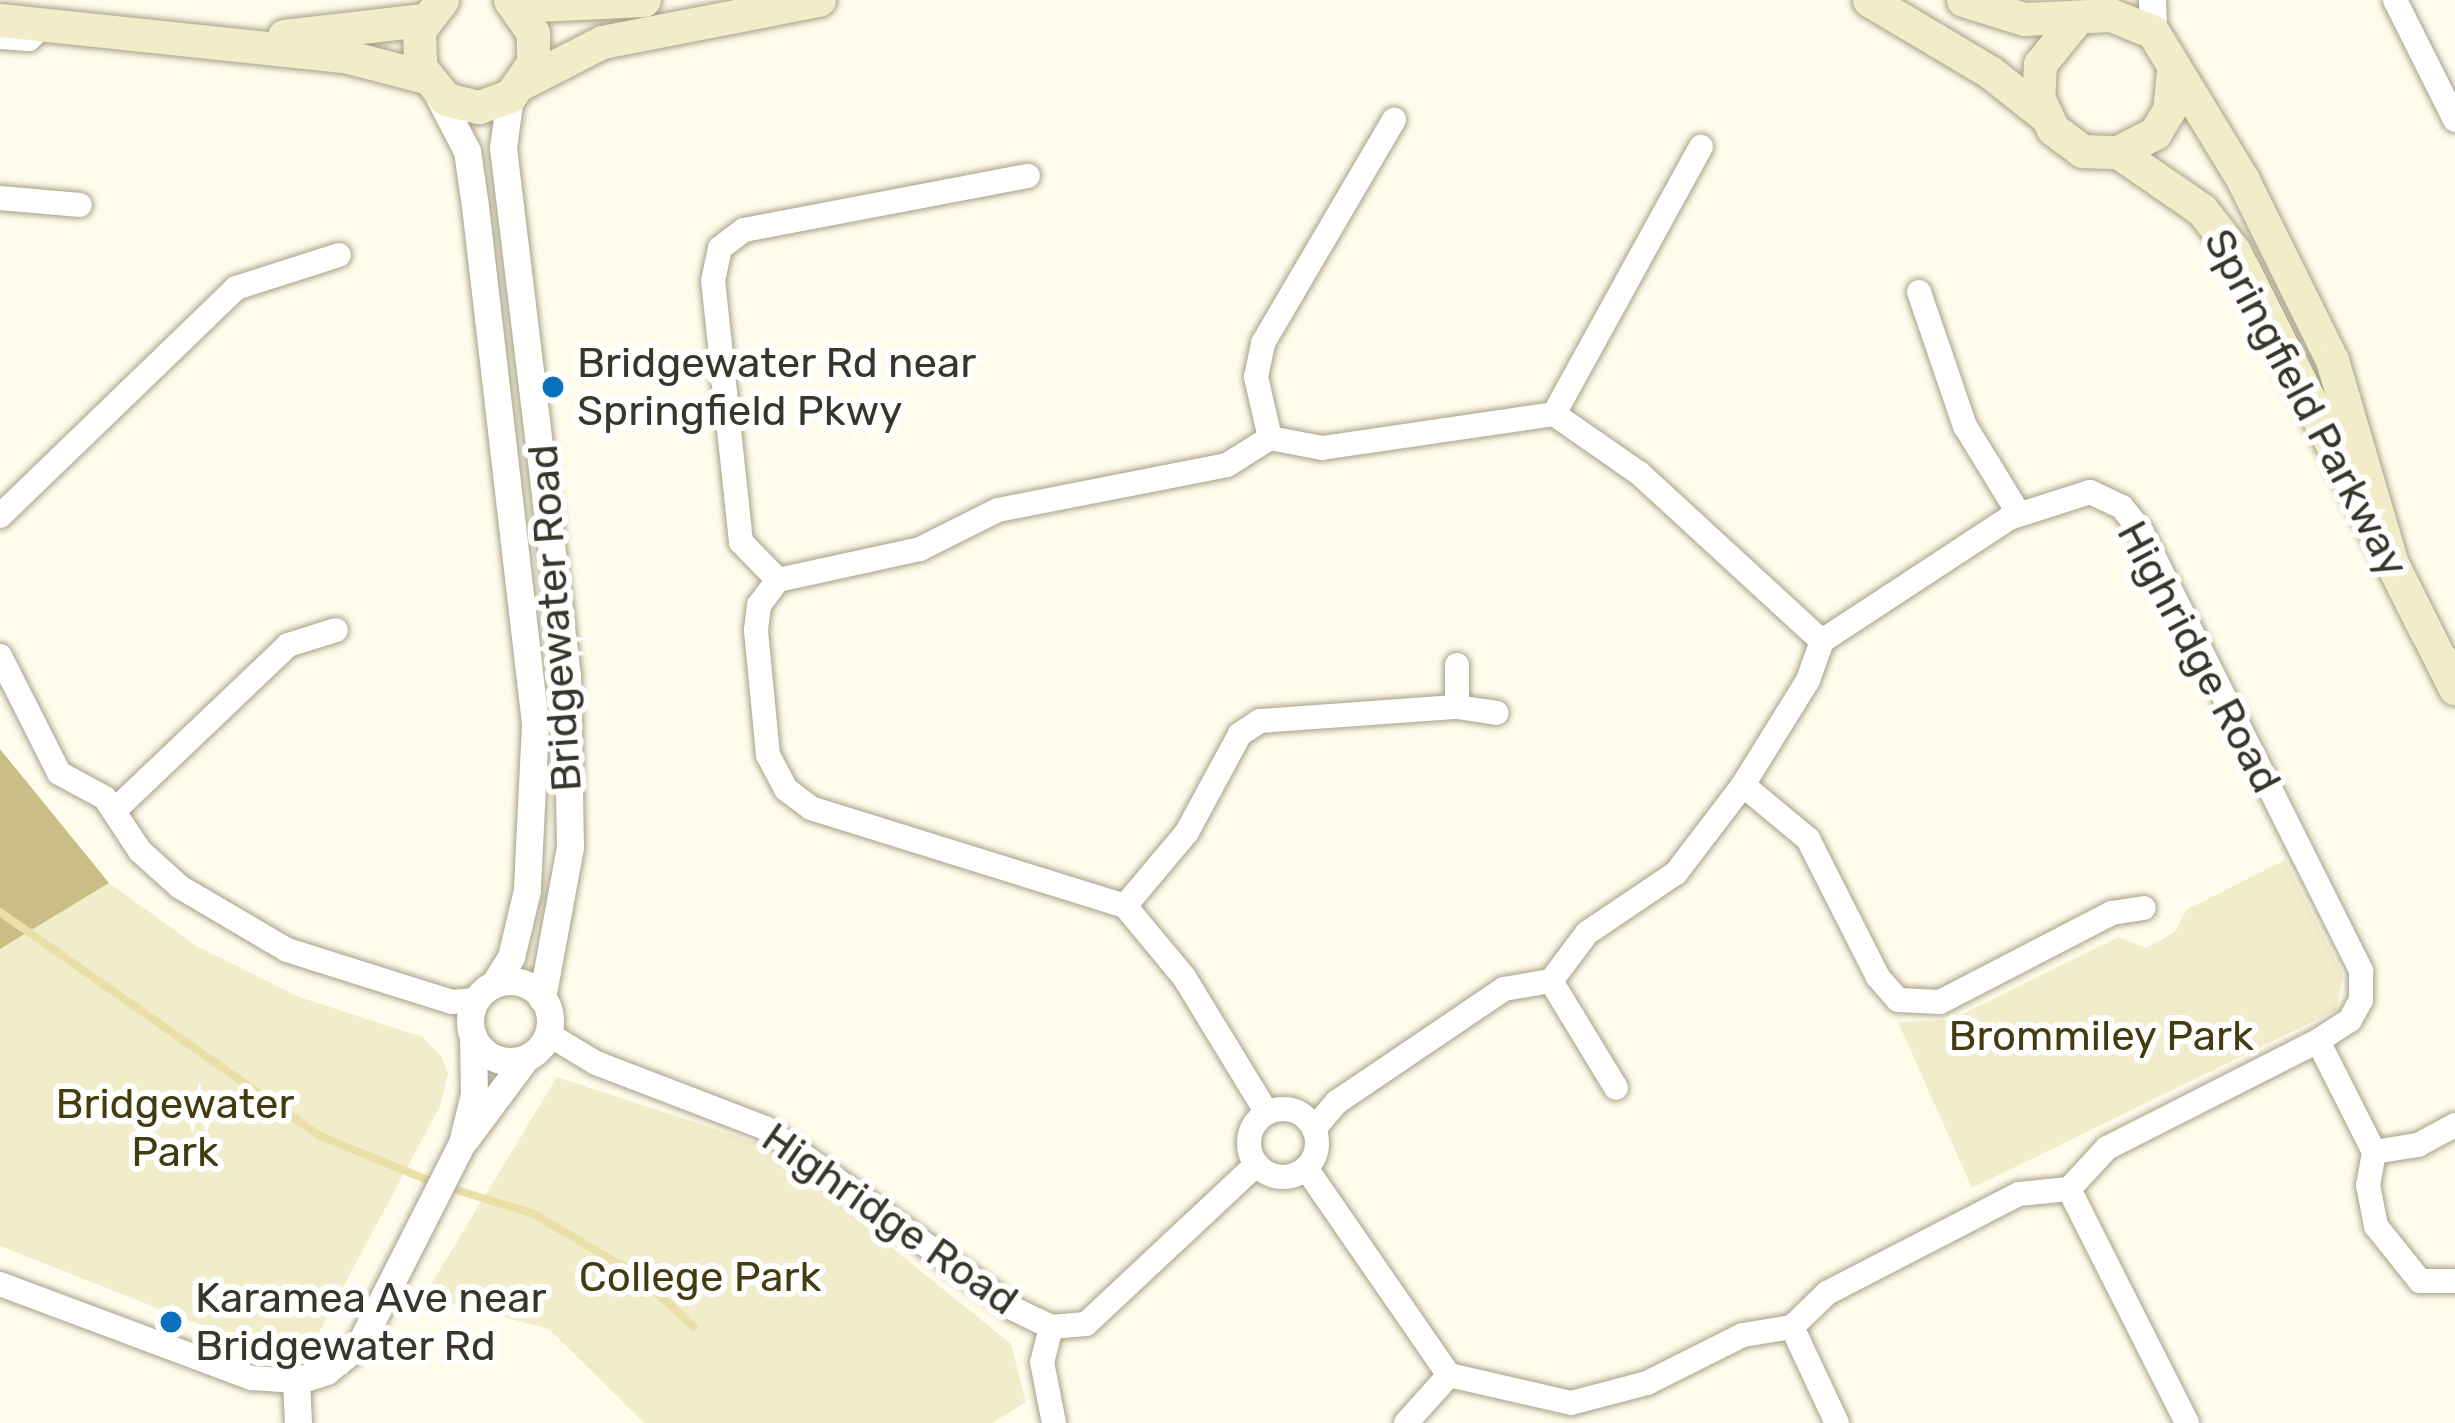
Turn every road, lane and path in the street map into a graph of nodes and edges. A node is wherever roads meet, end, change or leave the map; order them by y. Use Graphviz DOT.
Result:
graph roads {
  1 [pos="644,0"];
  2 [pos="691,0"];
  3 [pos="1869,0"];
  4 [pos="1963,0"];
  5 [pos="2395,0"];
  6 [pos="811,2"];
  7 [pos="514,3"];
  8 [pos="434,6"];
  9 [pos="2080,14"];
  10 [pos="2153,16"];
  11 [pos="0,20"];
  12 [pos="42,25"];
  13 [pos="0,37"];
  14 [pos="186,40"];
  15 [pos="2173,73"];
  16 [pos="431,85"];
  17 [pos="517,89"];
  18 [pos="2044,115"];
  19 [pos="1394,120"];
  20 [pos="2455,120"];
  21 [pos="1701,147"];
  22 [pos="2118,152"];
  23 [pos="1028,176"];
  24 [pos="0,198"];
  25 [pos="80,206"];
  26 [pos="339,255"];
  27 [pos="1919,292"];
  28 [pos="1554,414"];
  29 [pos="1270,438"];
  30 [pos="2019,514"];
  31 [pos="0,515"];
  32 [pos="2391,560"];
  33 [pos="778,580"];
  34 [pos="336,630"];
  35 [pos="1822,641"];
  36 [pos="0,656"];
  37 [pos="1457,665"];
  38 [pos="2455,688"];
  39 [pos="1456,707"];
  40 [pos="1497,713"];
  41 [pos="1743,785"];
  42 [pos="115,809"];
  43 [pos="1125,906"];
  44 [pos="2144,908"];
  45 [pos="1551,981"];
  46 [pos="542,998"];
  47 [pos="473,1009"];
  48 [pos="548,1034"];
  49 [pos="2318,1041"];
  50 [pos="526,1058"];
  51 [pos="1616,1088"];
  52 [pos="1267,1113"];
  53 [pos="2455,1126"];
  54 [pos="1314,1129"];
  55 [pos="462,1143"];
  56 [pos="2374,1152"];
  57 [pos="1257,1164"];
  58 [pos="1306,1168"];
  59 [pos="2069,1189"];
  60 [pos="2455,1281"];
  61 [pos="0,1284"];
  62 [pos="1792,1327"];
  63 [pos="1051,1328"];
  64 [pos="1449,1375"];
  65 [pos="296,1382"];
  66 [pos="298,1423"];
  67 [pos="1054,1423"];
  68 [pos="1406,1423"];
  69 [pos="1837,1423"];
  70 [pos="2187,1423"];
  1 -- 7 [label="main road"];
  2 -- 6 [label="main road"];
  3 -- 18 [label="main road"];
  4 -- 9 [label="main road"];
  5 -- 20 [label="street"];
  6 -- 17 [label="main road"];
  7 -- 17 [label="main road"];
  8 -- 14 [label="main road"];
  8 -- 16 [label="main road"];
  9 -- 10 [label="main road"];
  9 -- 18 [label="main road"];
  10 -- 15 [label="main road"];
  11 -- 12 [label="main road"];
  12 -- 13 [label="street"];
  12 -- 14 [label="main road"];
  14 -- 16 [label="main road"];
  15 -- 22 [label="main road"];
  15 -- 32 [label="main road"];
  16 -- 17 [label="main road"];
  16 -- 47 [label="street, Bridgewater Road"];
  17 -- 46 [label="street, Bridgewater Road"];
  18 -- 22 [label="main road"];
  19 -- 29 [label="street"];
  21 -- 28 [label="street"];
  22 -- 32 [label="main road, Springfield Parkway"];
  23 -- 33 [label="street"];
  24 -- 25 [label="street"];
  26 -- 31 [label="street"];
  27 -- 30 [label="street"];
  28 -- 29 [label="street"];
  28 -- 35 [label="street"];
  29 -- 33 [label="street"];
  30 -- 35 [label="street, Highridge Road"];
  30 -- 49 [label="street, Highridge Road"];
  32 -- 38 [label="main road, Springfield Parkway"];
  33 -- 43 [label="street"];
  34 -- 42 [label="street"];
  35 -- 41 [label="street"];
  36 -- 42 [label="street"];
  37 -- 39 [label="street"];
  39 -- 40 [label="street"];
  39 -- 43 [label="street"];
  41 -- 44 [label="street"];
  41 -- 45 [label="street"];
  42 -- 47 [label="street"];
  43 -- 52 [label="street"];
  45 -- 51 [label="street"];
  45 -- 54 [label="street"];
  46 -- 47 [label="street"];
  46 -- 48 [label="street"];
  47 -- 50 [label="street"];
  47 -- 55 [label="street, Bridgewater Road"];
  48 -- 50 [label="street"];
  48 -- 63 [label="street, Highridge Road"];
  49 -- 56 [label="street"];
  49 -- 59 [label="street, Highridge Road"];
  50 -- 55 [label="street, Bridgewater Road"];
  52 -- 54 [label="street"];
  52 -- 57 [label="street"];
  53 -- 56 [label="street"];
  54 -- 58 [label="street"];
  55 -- 65 [label="street, Bridgewater Road"];
  56 -- 60 [label="street"];
  57 -- 58 [label="street"];
  57 -- 63 [label="street, Highridge Road"];
  58 -- 64 [label="street"];
  59 -- 62 [label="street"];
  59 -- 70 [label="street"];
  61 -- 65 [label="street"];
  62 -- 64 [label="street"];
  62 -- 69 [label="street"];
  63 -- 67 [label="street"];
  64 -- 68 [label="street"];
  65 -- 66 [label="street"];
}
